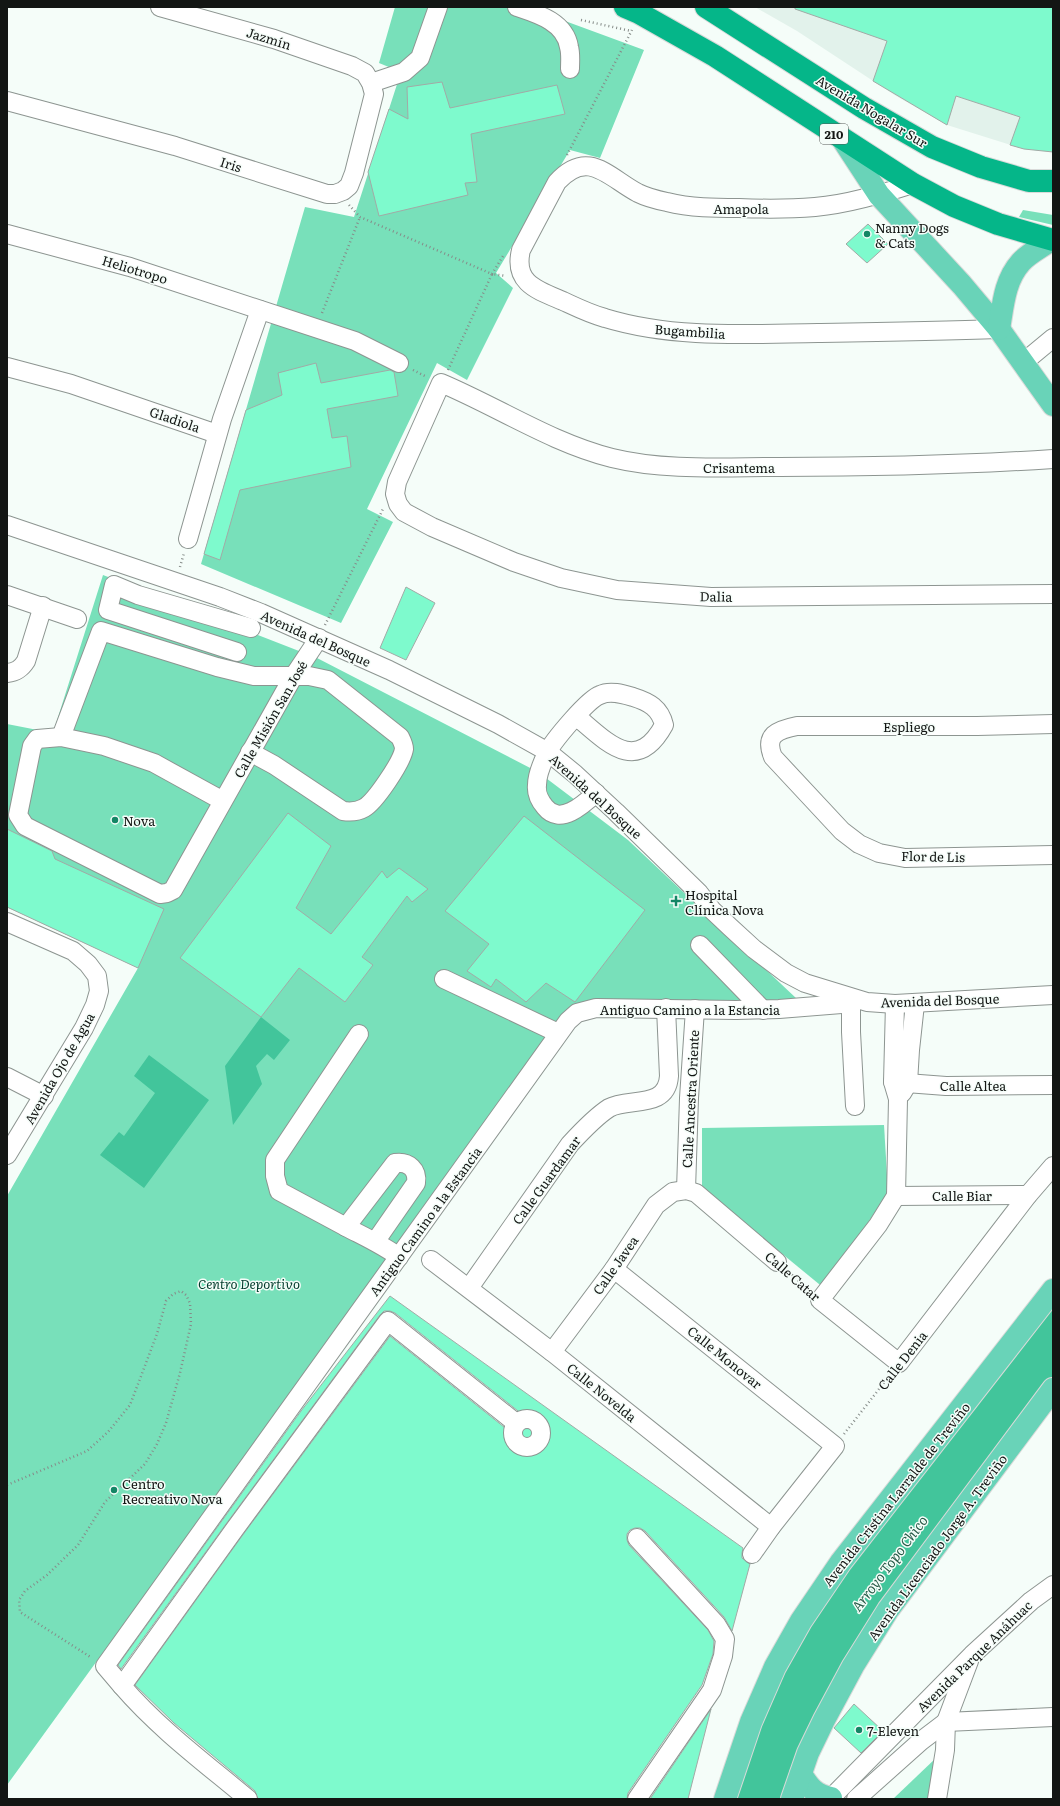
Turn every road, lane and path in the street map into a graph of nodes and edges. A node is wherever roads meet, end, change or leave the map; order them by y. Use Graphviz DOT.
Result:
graph roads {
  1 [pos="160,7"];
  2 [pos="438,7"];
  3 [pos="517,7"];
  4 [pos="706,7"];
  5 [pos="632,17"];
  6 [pos="581,20"];
  7 [pos="570,69"];
  8 [pos="371,83"];
  9 [pos="7,101"];
  10 [pos="843,140"];
  11 [pos="571,162"];
  12 [pos="1028,181"];
  13 [pos="1053,181"];
  14 [pos="913,184"];
  15 [pos="343,191"];
  16 [pos="879,195"];
  17 [pos="1053,197"];
  18 [pos="360,217"];
  19 [pos="7,234"];
  20 [pos="1052,240"];
  21 [pos="504,254"];
  22 [pos="520,273"];
  23 [pos="492,274"];
  24 [pos="260,310"];
  25 [pos="316,329"];
  26 [pos="999,329"];
  27 [pos="1053,338"];
  28 [pos="1024,362"];
  29 [pos="399,363"];
  30 [pos="7,367"];
  31 [pos="442,384"];
  32 [pos="1053,405"];
  33 [pos="217,434"];
  34 [pos="1053,459"];
  35 [pos="397,482"];
  36 [pos="7,525"];
  37 [pos="188,539"];
  38 [pos="175,581"];
  39 [pos="1053,594"];
  40 [pos="7,595"];
  41 [pos="43,606"];
  42 [pos="108,610"];
  43 [pos="261,613"];
  44 [pos="77,619"];
  45 [pos="251,628"];
  46 [pos="101,631"];
  47 [pos="319,638"];
  48 [pos="236,652"];
  49 [pos="228,670"];
  50 [pos="7,673"];
  51 [pos="293,677"];
  52 [pos="576,716"];
  53 [pos="1053,724"];
  54 [pos="61,737"];
  55 [pos="770,740"];
  56 [pos="250,752"];
  57 [pos="548,752"];
  58 [pos="596,793"];
  59 [pos="223,801"];
  60 [pos="1053,855"];
  61 [pos="7,922"];
  62 [pos="700,945"];
  63 [pos="444,979"];
  64 [pos="1053,995"];
  65 [pos="859,1003"];
  66 [pos="895,1004"];
  67 [pos="915,1004"];
  68 [pos="666,1008"];
  69 [pos="695,1009"];
  70 [pos="763,1010"];
  71 [pos="558,1033"];
  72 [pos="359,1034"];
  73 [pos="7,1077"];
  74 [pos="1053,1085"];
  75 [pos="900,1088"];
  76 [pos="664,1091"];
  77 [pos="44,1096"];
  78 [pos="855,1106"];
  79 [pos="7,1155"];
  80 [pos="1053,1166"];
  81 [pos="686,1190"];
  82 [pos="1028,1195"];
  83 [pos="896,1196"];
  84 [pos="346,1227"];
  85 [pos="375,1242"];
  86 [pos="399,1257"];
  87 [pos="431,1260"];
  88 [pos="777,1262"];
  89 [pos="614,1269"];
  90 [pos="470,1288"];
  91 [pos="1053,1290"];
  92 [pos="820,1300"];
  93 [pos="366,1303"];
  94 [pos="388,1321"];
  95 [pos="552,1352"];
  96 [pos="899,1363"];
  97 [pos="1053,1389"];
  98 [pos="516,1423"];
  99 [pos="835,1446"];
  100 [pos="7,1485"];
  101 [pos="771,1527"];
  102 [pos="637,1538"];
  103 [pos="752,1554"];
  104 [pos="1053,1585"];
  105 [pos="972,1655"];
  106 [pos="105,1666"];
  107 [pos="122,1686"];
  108 [pos="1053,1716"];
  109 [pos="946,1722"];
  110 [pos="801,1774"];
  111 [pos="248,1799"];
  112 [pos="637,1799"];
  113 [pos="725,1799"];
  114 [pos="792,1799"];
  115 [pos="831,1799"];
  116 [pos="856,1799"];
  117 [pos="937,1799"];
  1 -- 8 [label="street, Jazmín"];
  2 -- 8 [label="street"];
  3 -- 7 [label="street"];
  4 -- 12 [label="highway, Avenida Nogalar Sur"];
  5 -- 6 [label="path"];
  5 -- 10 [label="highway, 210"];
  5 -- 11 [label="path"];
  8 -- 15 [label="street"];
  9 -- 15 [label="street, Iris"];
  10 -- 14 [label="highway, 210"];
  10 -- 16 [label="main road"];
  11 -- 16 [label="street, Amapola"];
  11 -- 22 [label="street"];
  12 -- 13 [label="highway, Avenida Nogalar Sur"];
  12 -- 17 [label="highway"];
  14 -- 16 [label="street, Amapola"];
  14 -- 20 [label="highway, 210"];
  15 -- 18 [label="path"];
  16 -- 26 [label="main road"];
  18 -- 23 [label="path"];
  18 -- 25 [label="path"];
  19 -- 24 [label="street, Heliotropo"];
  20 -- 26 [label="main road"];
  21 -- 23 [label="path"];
  22 -- 23 [label="path"];
  22 -- 26 [label="street, Bugambilia"];
  23 -- 31 [label="path"];
  24 -- 25 [label="street, Heliotropo"];
  24 -- 33 [label="street, Gladiola"];
  25 -- 29 [label="street, Heliotropo"];
  26 -- 28 [label="main road"];
  27 -- 28 [label="street"];
  28 -- 32 [label="main road"];
  29 -- 31 [label="path"];
  30 -- 33 [label="street, Gladiola"];
  31 -- 34 [label="street, Crisantema"];
  31 -- 35 [label="street"];
  33 -- 37 [label="street"];
  35 -- 39 [label="street, Dalia"];
  35 -- 47 [label="path"];
  36 -- 38 [label="street, Avenida del Bosque"];
  37 -- 38 [label="path"];
  38 -- 43 [label="street, Avenida del Bosque"];
  40 -- 41 [label="street"];
  41 -- 44 [label="street"];
  41 -- 50 [label="street"];
  42 -- 45 [label="street"];
  42 -- 46 [label="street"];
  42 -- 48 [label="street"];
  43 -- 45 [label="street"];
  43 -- 47 [label="street, Avenida del Bosque"];
  45 -- 48 [label="street"];
  46 -- 49 [label="street"];
  46 -- 54 [label="street"];
  47 -- 51 [label="street, Calle Misión San José"];
  47 -- 57 [label="street, Avenida del Bosque"];
  48 -- 49 [label="street"];
  49 -- 51 [label="street"];
  51 -- 56 [label="street, Calle Misión San José"];
  51 -- 56 [label="street"];
  52 -- 57 [label="street"];
  53 -- 55 [label="street, Espliego"];
  54 -- 59 [label="street, Calle Misión San José"];
  54 -- 59 [label="street, Calle Misión San José"];
  55 -- 60 [label="street, Flor de Lis"];
  56 -- 59 [label="street, Calle Misión San José"];
  57 -- 58 [label="street, Avenida del Bosque"];
  57 -- 58 [label="street"];
  58 -- 65 [label="street, Avenida del Bosque"];
  61 -- 77 [label="street, Avenida Ojo de Agua"];
  62 -- 70 [label="street"];
  63 -- 71 [label="street"];
  64 -- 67 [label="street, Avenida del Bosque"];
  65 -- 66 [label="street, Avenida del Bosque"];
  65 -- 70 [label="street, Antiguo Camino a la Estancia"];
  65 -- 78 [label="street"];
  66 -- 67 [label="street, Avenida del Bosque"];
  66 -- 75 [label="street"];
  67 -- 75 [label="street"];
  68 -- 69 [label="street, Antiguo Camino a la Estancia"];
  68 -- 71 [label="street, Antiguo Camino a la Estancia"];
  68 -- 76 [label="street, Calle Ancestra Oriente"];
  69 -- 70 [label="street, Antiguo Camino a la Estancia"];
  69 -- 81 [label="street, Calle Ancestra Oriente"];
  71 -- 86 [label="street, Antiguo Camino a la Estancia"];
  72 -- 84 [label="street"];
  73 -- 77 [label="street"];
  74 -- 75 [label="street, Calle Altea"];
  75 -- 83 [label="street"];
  76 -- 90 [label="street, Calle Guardamar"];
  77 -- 79 [label="street, Avenida Ojo de Agua"];
  80 -- 82 [label="street, Calle Denia"];
  81 -- 88 [label="street, Calle Catar"];
  81 -- 89 [label="street, Calle Javea"];
  82 -- 83 [label="street, Calle Biar"];
  82 -- 96 [label="street, Calle Denia"];
  83 -- 92 [label="street"];
  84 -- 85 [label="street"];
  84 -- 85 [label="street"];
  85 -- 86 [label="street"];
  86 -- 93 [label="street, Antiguo Camino a la Estancia"];
  87 -- 90 [label="street, Calle Novelda"];
  88 -- 92 [label="path, Calle Catar"];
  89 -- 95 [label="street, Calle Javea"];
  89 -- 99 [label="street, Calle Monovar"];
  90 -- 95 [label="street, Calle Novelda"];
  91 -- 113 [label="main road, Avenida Cristina Larralde de Treviño"];
  92 -- 96 [label="street, Calle Catar"];
  93 -- 94 [label="street"];
  93 -- 106 [label="street, Antiguo Camino a la Estancia"];
  94 -- 98 [label="street"];
  94 -- 107 [label="street"];
  95 -- 101 [label="street, Calle Novelda"];
  96 -- 99 [label="path, Calle Denia"];
  97 -- 110 [label="main road, Avenida Licenciado Jorge A. Treviño"];
  99 -- 101 [label="street"];
  100 -- 106 [label="path"];
  101 -- 103 [label="street"];
  102 -- 112 [label="street"];
  104 -- 105 [label="street, Avenida Parque Anáhuac"];
  105 -- 109 [label="street"];
  105 -- 115 [label="street, Avenida Parque Anáhuac"];
  106 -- 107 [label="street"];
  107 -- 111 [label="street"];
  108 -- 109 [label="street"];
  109 -- 116 [label="street, Avenida Parque Anáhuac"];
  109 -- 117 [label="street"];
  110 -- 114 [label="main road, Avenida Licenciado Jorge A. Treviño"];
  110 -- 115 [label="main road"];
}
